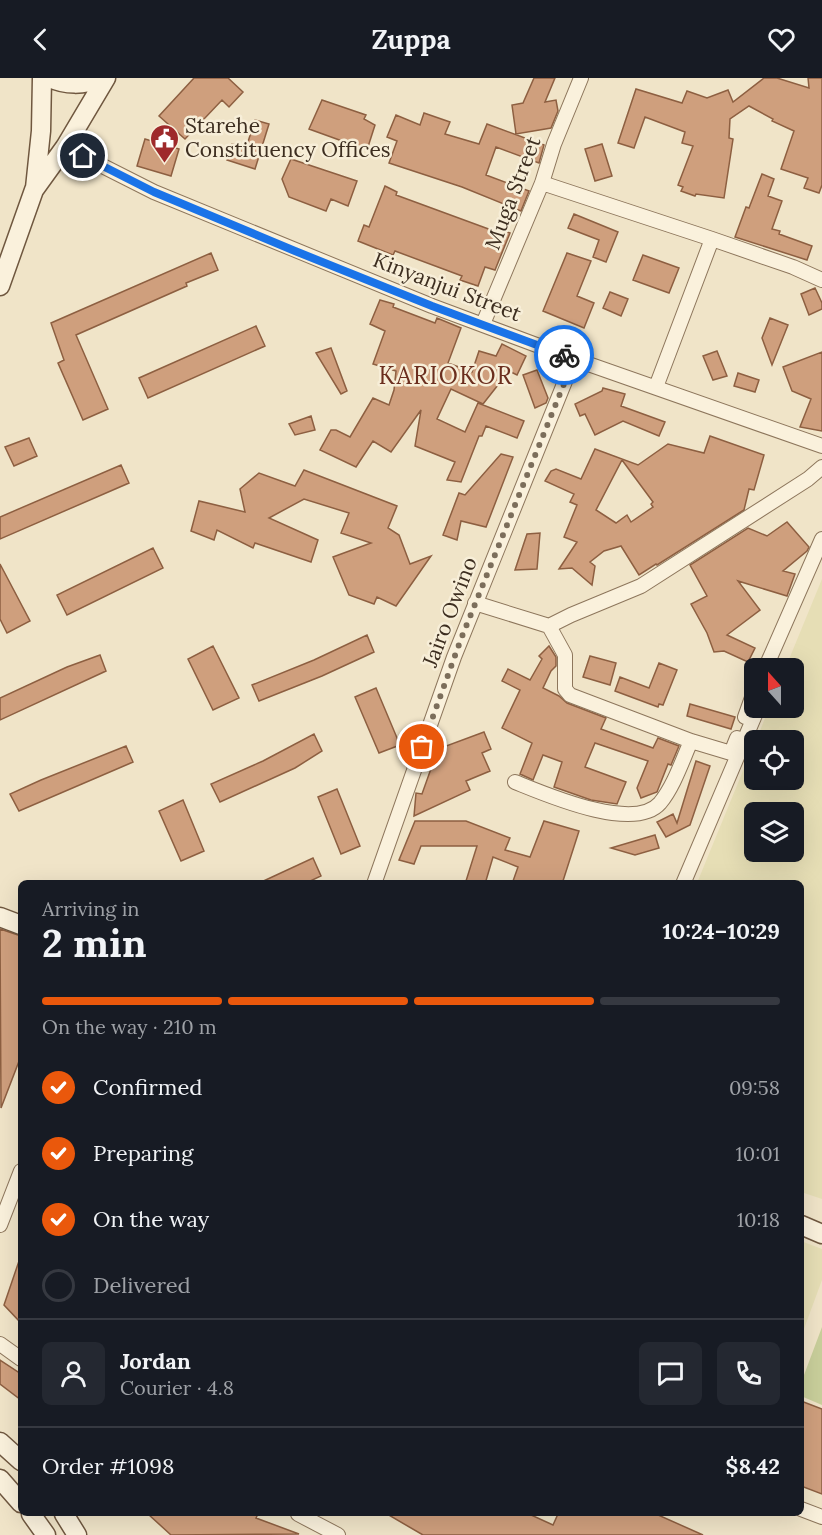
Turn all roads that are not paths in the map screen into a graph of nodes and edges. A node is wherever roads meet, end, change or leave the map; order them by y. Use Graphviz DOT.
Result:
graph roads {
  1 [pos="42,78"];
  2 [pos="50,78"];
  3 [pos="99,78"];
  4 [pos="106,78"];
  5 [pos="581,78"];
  6 [pos="65,147"];
  7 [pos="542,183"];
  8 [pos="34,190"];
  9 [pos="712,239"];
  10 [pos="6,253"];
  11 [pos="822,280"];
  12 [pos="0,286"];
  13 [pos="483,324"];
  14 [pos="574,359"];
  15 [pos="656,387"];
  16 [pos="822,446"];
  17 [pos="822,467"];
  18 [pos="822,538"];
  19 [pos="822,556"];
  20 [pos="475,603"];
  21 [pos="549,626"];
  22 [pos="770,658"];
  23 [pos="779,658"];
  24 [pos="744,718"];
  25 [pos="754,718"];
  26 [pos="691,741"];
  27 [pos="515,782"];
  28 [pos="376,880"];
  29 [pos="685,880"];
  30 [pos="0,917"];
  31 [pos="18,924"];
  32 [pos="18,1179"];
  33 [pos="0,1225"];
  34 [pos="804,1226"];
  35 [pos="822,1234"];
  36 [pos="0,1344"];
  37 [pos="18,1357"];
  38 [pos="0,1442"];
  39 [pos="18,1458"];
  40 [pos="0,1479"];
  41 [pos="18,1500"];
  42 [pos="804,1510"];
  43 [pos="32,1516"];
  44 [pos="65,1516"];
  45 [pos="302,1516"];
  46 [pos="822,1517"];
  47 [pos="46,1535"];
  48 [pos="77,1535"];
  49 [pos="338,1535"];
  1 -- 8 [label="main road"];
  2 -- 3 [label="main road"];
  4 -- 6 [label="main road"];
  5 -- 7 [label="street, Muga Street"];
  6 -- 8 [label="main road"];
  6 -- 13 [label="street, Kinyanjui Street"];
  7 -- 9 [label="street"];
  7 -- 13 [label="street, Muga Street"];
  8 -- 10 [label="main road"];
  9 -- 11 [label="street"];
  9 -- 15 [label="street"];
  10 -- 12 [label="main road"];
  13 -- 14 [label="street, Kinyanjui Street"];
  14 -- 15 [label="street, Kinyanjui Street"];
  14 -- 20 [label="street, Jairo Owino"];
  15 -- 16 [label="street, Kinyanjui Street"];
  17 -- 21 [label="street"];
  18 -- 22 [label="street"];
  19 -- 23 [label="street"];
  20 -- 21 [label="street"];
  20 -- 28 [label="street, Jairo Owino"];
  21 -- 26 [label="street"];
  24 -- 26 [label="street"];
  25 -- 29 [label="street"];
  26 -- 27 [label="street"];
  30 -- 31 [label="main road"];
  32 -- 33 [label="street"];
  34 -- 35 [label="main road"];
  36 -- 37 [label="street"];
  38 -- 39 [label="main road"];
  40 -- 41 [label="main road"];
  42 -- 46 [label="street"];
  43 -- 47 [label="main road"];
  44 -- 48 [label="main road"];
  45 -- 49 [label="street"];
}
